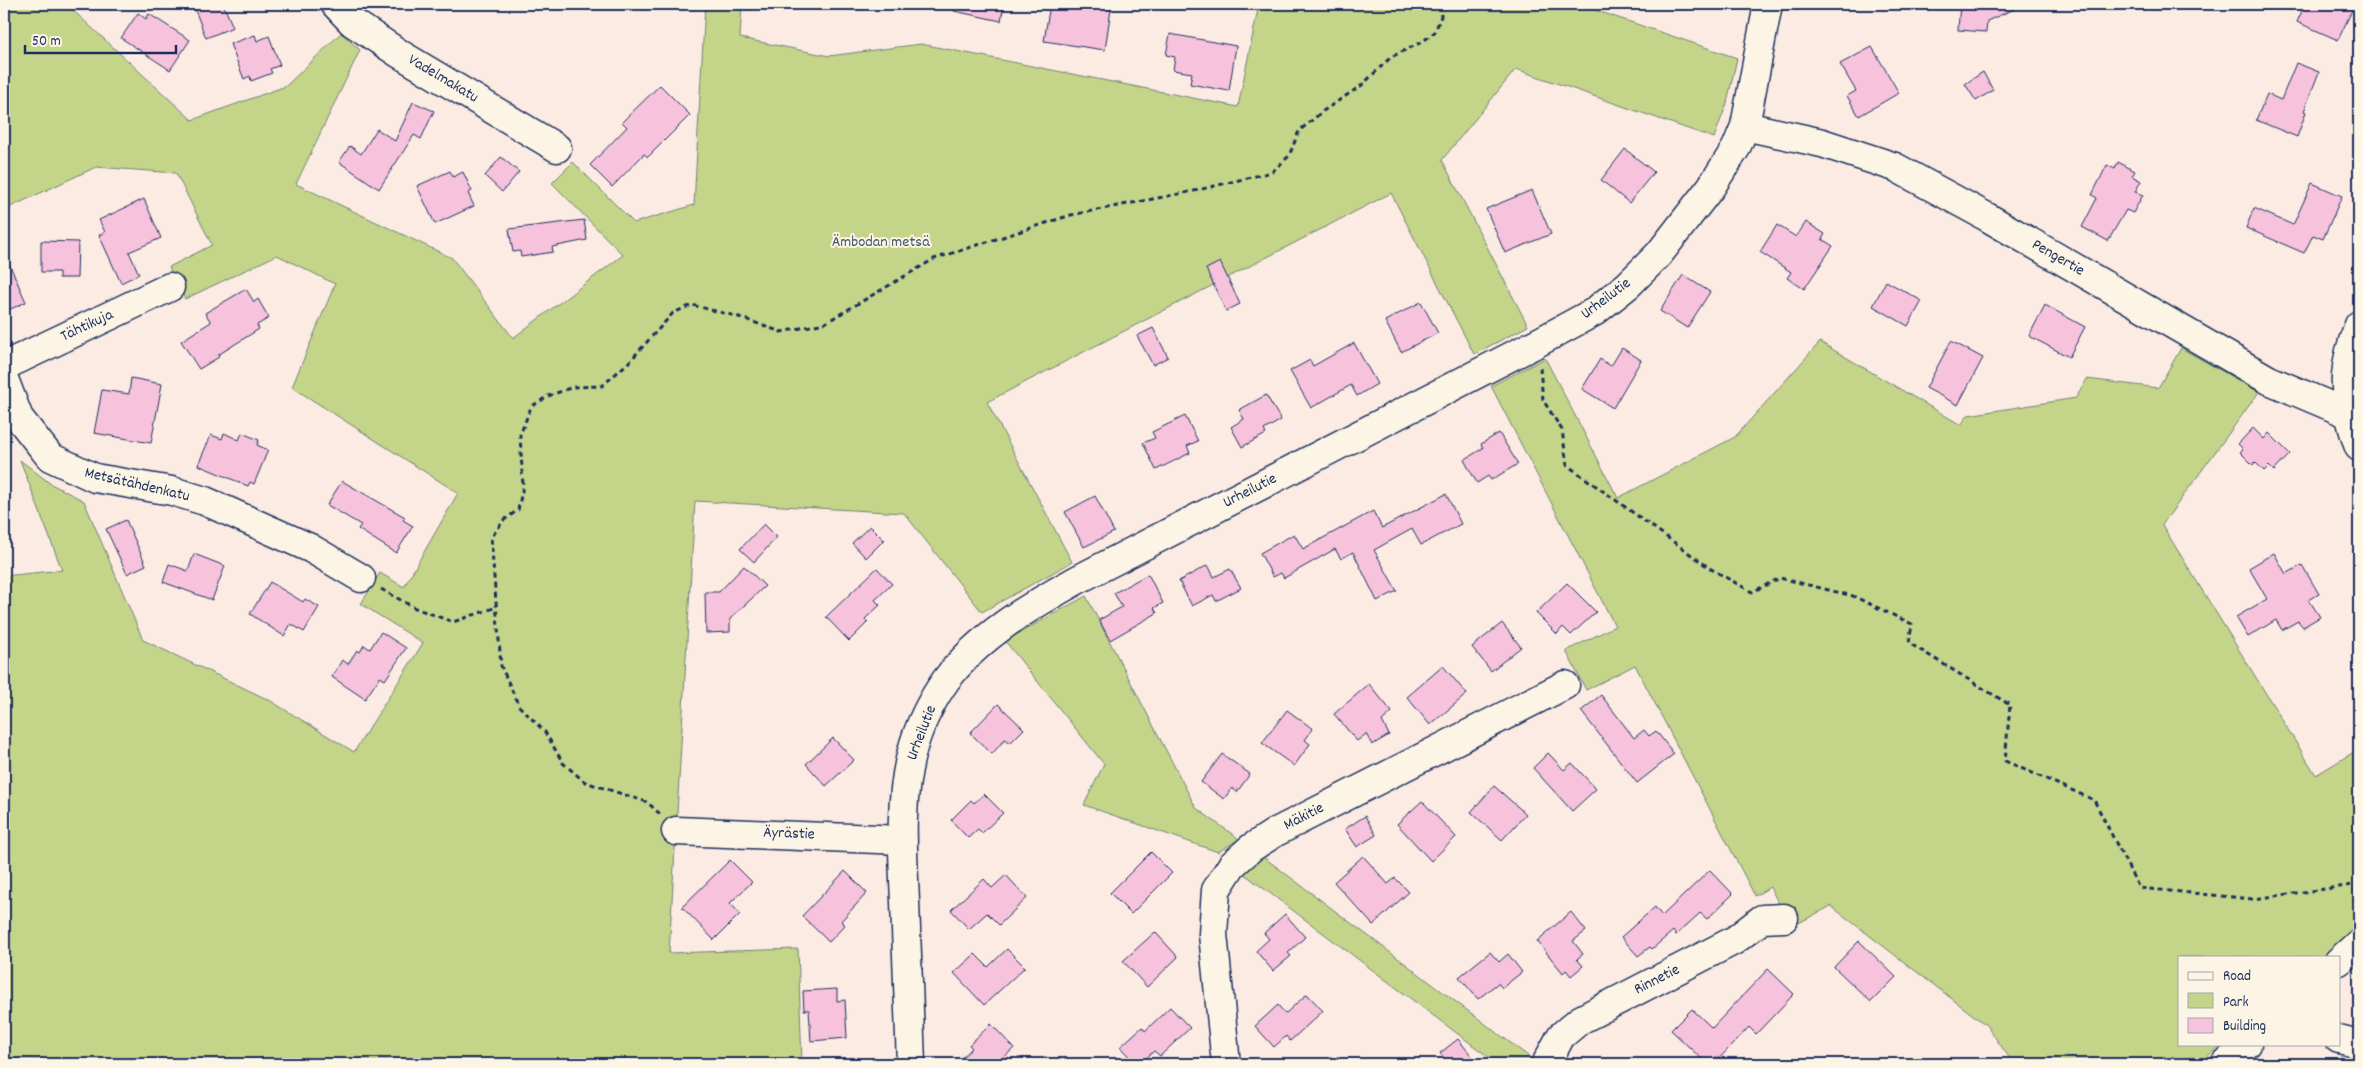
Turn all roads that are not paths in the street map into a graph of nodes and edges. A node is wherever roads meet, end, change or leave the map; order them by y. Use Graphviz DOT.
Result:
graph roads {
  1 [pos="335,4"];
  2 [pos="1768,4"];
  3 [pos="1745,126"];
  4 [pos="557,148"];
  5 [pos="170,287"];
  6 [pos="2359,325"];
  7 [pos="4,366"];
  8 [pos="4,379"];
  9 [pos="2354,413"];
  10 [pos="12,420"];
  11 [pos="2359,447"];
  12 [pos="361,578"];
  13 [pos="1565,685"];
  14 [pos="676,830"];
  15 [pos="902,840"];
  16 [pos="1784,918"];
  17 [pos="2359,943"];
  18 [pos="2340,960"];
  19 [pos="2340,1039"];
  20 [pos="2359,1044"];
  21 [pos="2245,1046"];
  22 [pos="911,1064"];
  23 [pos="1226,1064"];
  24 [pos="1546,1064"];
  25 [pos="2225,1064"];
  1 -- 4 [label="street, Vadelmakatu"];
  2 -- 3 [label="street, Urheilutie"];
  3 -- 9 [label="street, Pengertie"];
  3 -- 15 [label="street, Urheilutie"];
  5 -- 7 [label="street, Tähtikuja"];
  6 -- 9 [label="street"];
  8 -- 10 [label="street, Metsätähdenkatu"];
  9 -- 11 [label="street"];
  10 -- 12 [label="street, Metsätähdenkatu"];
  13 -- 23 [label="street, Mäkitie"];
  14 -- 15 [label="street, Äyrästie"];
  15 -- 22 [label="street, Urheilutie"];
  16 -- 24 [label="street, Rinnetie"];
  17 -- 18 [label="street"];
  19 -- 20 [label="street"];
  21 -- 25 [label="street"];
}
